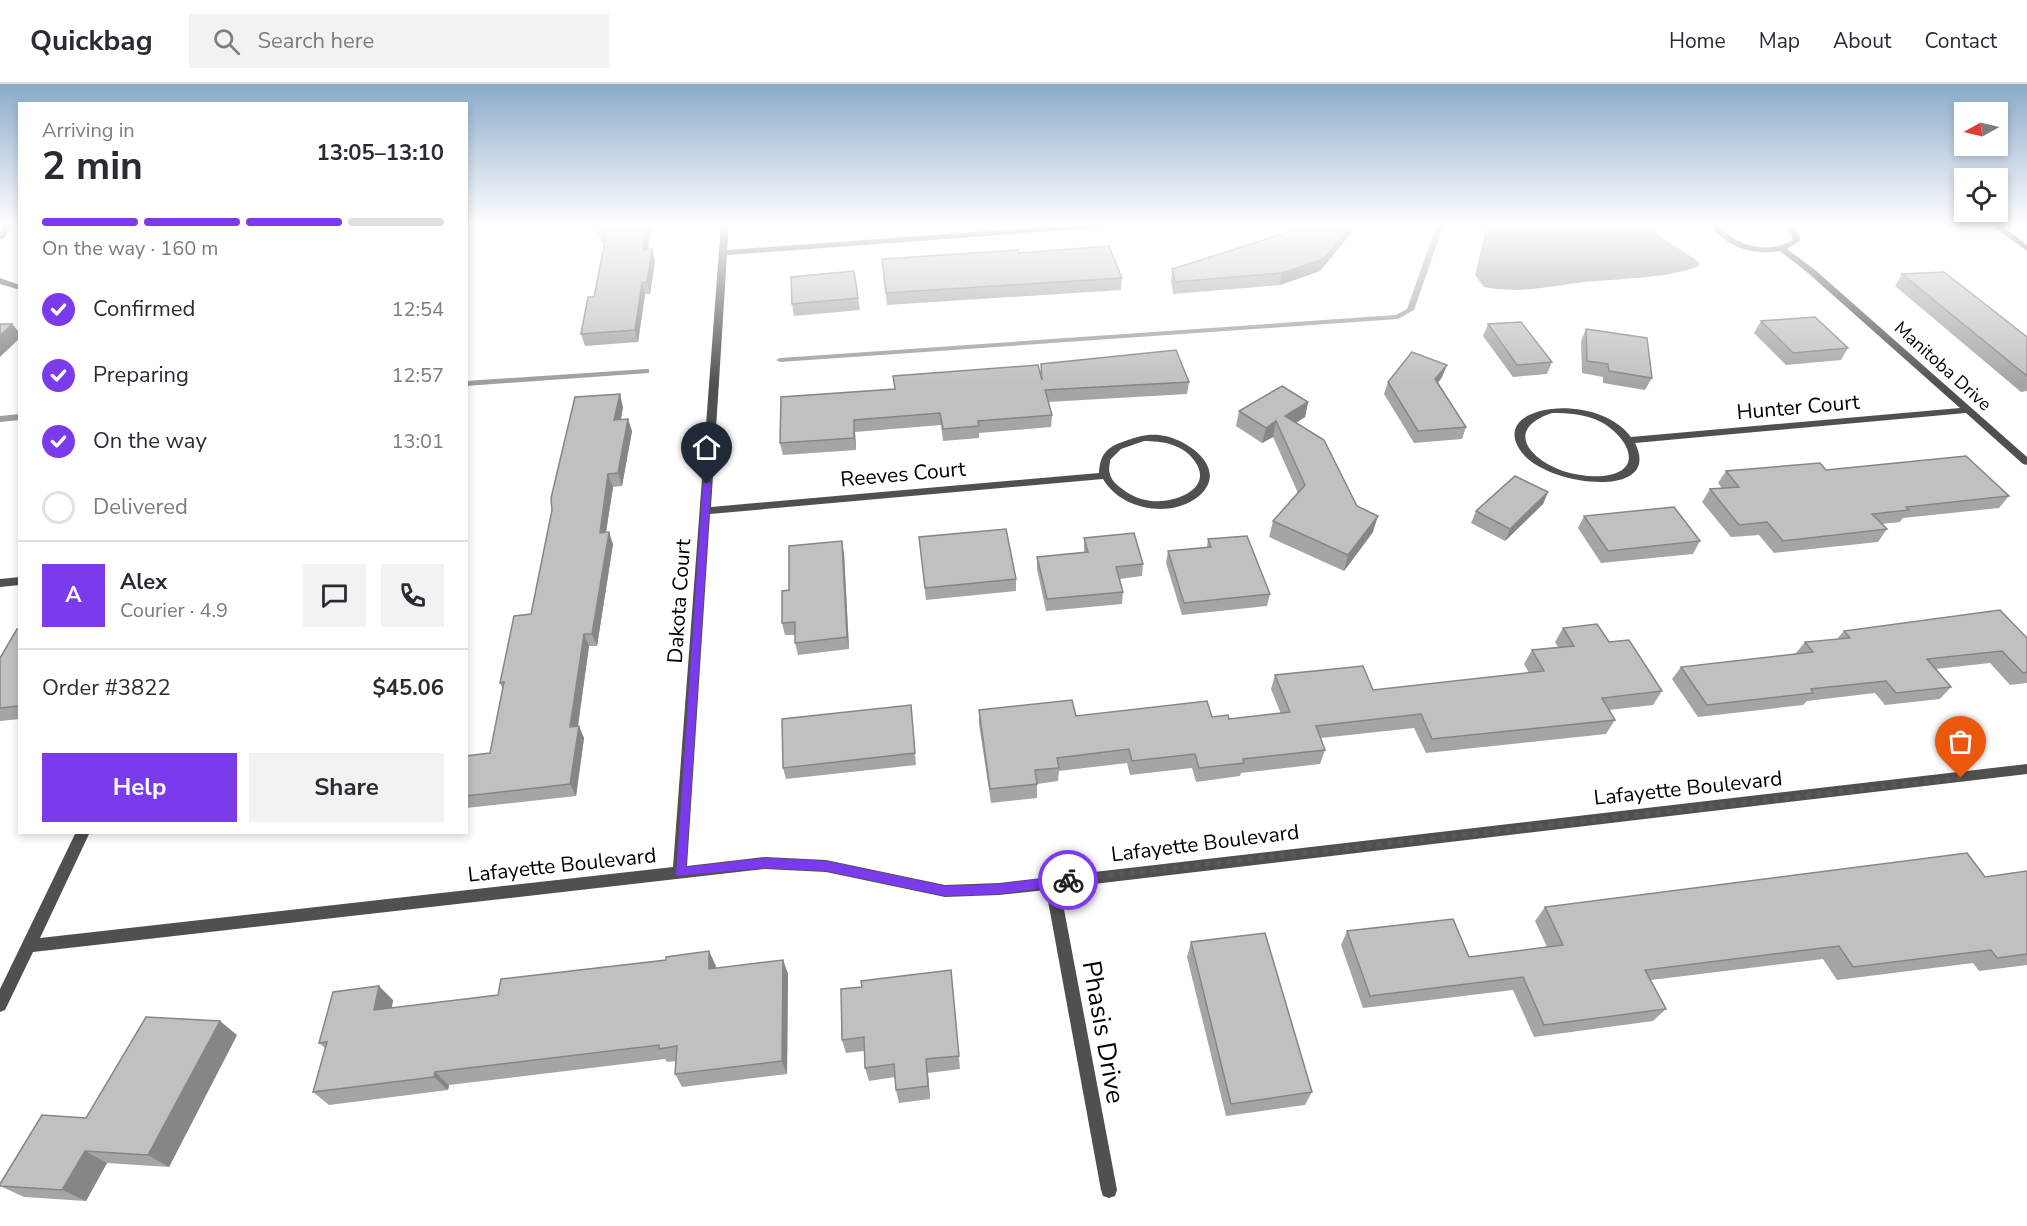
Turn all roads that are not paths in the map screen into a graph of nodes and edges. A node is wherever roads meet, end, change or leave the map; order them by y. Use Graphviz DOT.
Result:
graph roads {
  1 [pos="721,277"];
  2 [pos="1818,277"];
  3 [pos="0,281"];
  4 [pos="18,287"];
  5 [pos="1968,410"];
  6 [pos="1630,440"];
  7 [pos="2027,462"];
  8 [pos="1103,476"];
  9 [pos="705,511"];
  10 [pos="18,581"];
  11 [pos="0,583"];
  12 [pos="2027,769"];
  13 [pos="82,834"];
  14 [pos="680,873"];
  15 [pos="1052,882"];
  16 [pos="30,946"];
  17 [pos="0,1005"];
  18 [pos="1109,1190"];
  1 -- 9 [label="street, Dakota Court"];
  2 -- 5 [label="street, Manitoba Drive"];
  3 -- 4 [label="street"];
  5 -- 6 [label="street, Hunter Court"];
  5 -- 7 [label="street, Manitoba Drive"];
  6 -- 6 [label="street"];
  8 -- 8 [label="street"];
  8 -- 9 [label="street, Reeves Court"];
  9 -- 14 [label="street, Dakota Court"];
  10 -- 11 [label="street"];
  12 -- 15 [label="street, Lafayette Boulevard"];
  13 -- 16 [label="street"];
  14 -- 15 [label="street, Lafayette Boulevard"];
  14 -- 16 [label="street, Lafayette Boulevard"];
  15 -- 18 [label="street, Phasis Drive"];
  16 -- 17 [label="street"];
}
